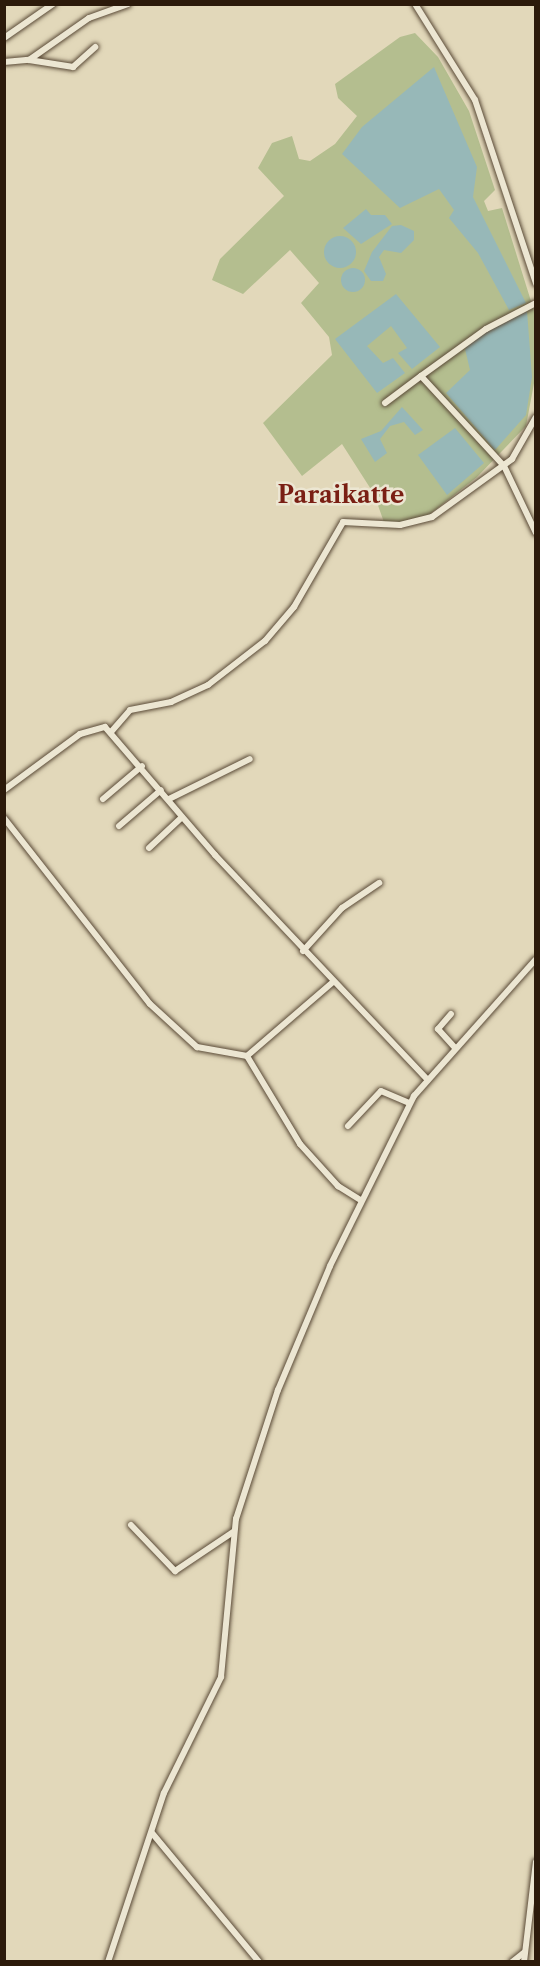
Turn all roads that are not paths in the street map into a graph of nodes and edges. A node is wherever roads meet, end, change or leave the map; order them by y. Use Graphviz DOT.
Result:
graph roads {
  1 [pos="53,4"];
  2 [pos="128,4"];
  3 [pos="415,4"];
  4 [pos="4,38"];
  5 [pos="95,47"];
  6 [pos="29,60"];
  7 [pos="4,62"];
  8 [pos="536,283"];
  9 [pos="536,303"];
  10 [pos="421,376"];
  11 [pos="385,403"];
  12 [pos="536,417"];
  13 [pos="504,466"];
  14 [pos="536,533"];
  15 [pos="111,732"];
  16 [pos="250,759"];
  17 [pos="142,766"];
  18 [pos="4,790"];
  19 [pos="161,790"];
  20 [pos="103,799"];
  21 [pos="169,799"];
  22 [pos="182,817"];
  23 [pos="4,818"];
  24 [pos="119,826"];
  25 [pos="148,848"];
  26 [pos="379,883"];
  27 [pos="303,951"];
  28 [pos="536,959"];
  29 [pos="333,982"];
  30 [pos="451,1014"];
  31 [pos="455,1048"];
  32 [pos="248,1056"];
  33 [pos="426,1078"];
  34 [pos="409,1103"];
  35 [pos="348,1126"];
  36 [pos="360,1200"];
  37 [pos="131,1525"];
  38 [pos="233,1531"];
  39 [pos="152,1833"];
  40 [pos="536,1862"];
  41 [pos="525,1952"];
  42 [pos="108,1962"];
  43 [pos="259,1962"];
  44 [pos="512,1962"];
  45 [pos="524,1962"];
  1 -- 4 [label="street"];
  2 -- 6 [label="street"];
  3 -- 8 [label="street"];
  5 -- 6 [label="street"];
  6 -- 7 [label="street"];
  9 -- 10 [label="street"];
  10 -- 11 [label="street"];
  10 -- 13 [label="street"];
  12 -- 13 [label="street"];
  13 -- 14 [label="street"];
  13 -- 15 [label="street"];
  15 -- 17 [label="street"];
  15 -- 18 [label="street"];
  16 -- 21 [label="street"];
  17 -- 19 [label="street"];
  17 -- 20 [label="street"];
  19 -- 21 [label="street"];
  19 -- 24 [label="street"];
  21 -- 22 [label="street"];
  22 -- 25 [label="street"];
  22 -- 27 [label="street"];
  23 -- 32 [label="street"];
  26 -- 27 [label="street"];
  27 -- 29 [label="street"];
  28 -- 31 [label="street"];
  29 -- 32 [label="street"];
  29 -- 33 [label="street"];
  30 -- 31 [label="street"];
  31 -- 33 [label="street"];
  32 -- 36 [label="street"];
  33 -- 34 [label="street"];
  34 -- 35 [label="street"];
  34 -- 36 [label="street"];
  36 -- 38 [label="street"];
  37 -- 38 [label="street"];
  38 -- 39 [label="street"];
  39 -- 42 [label="street"];
  39 -- 43 [label="street"];
  40 -- 41 [label="street"];
  41 -- 44 [label="street"];
  41 -- 45 [label="street"];
}
